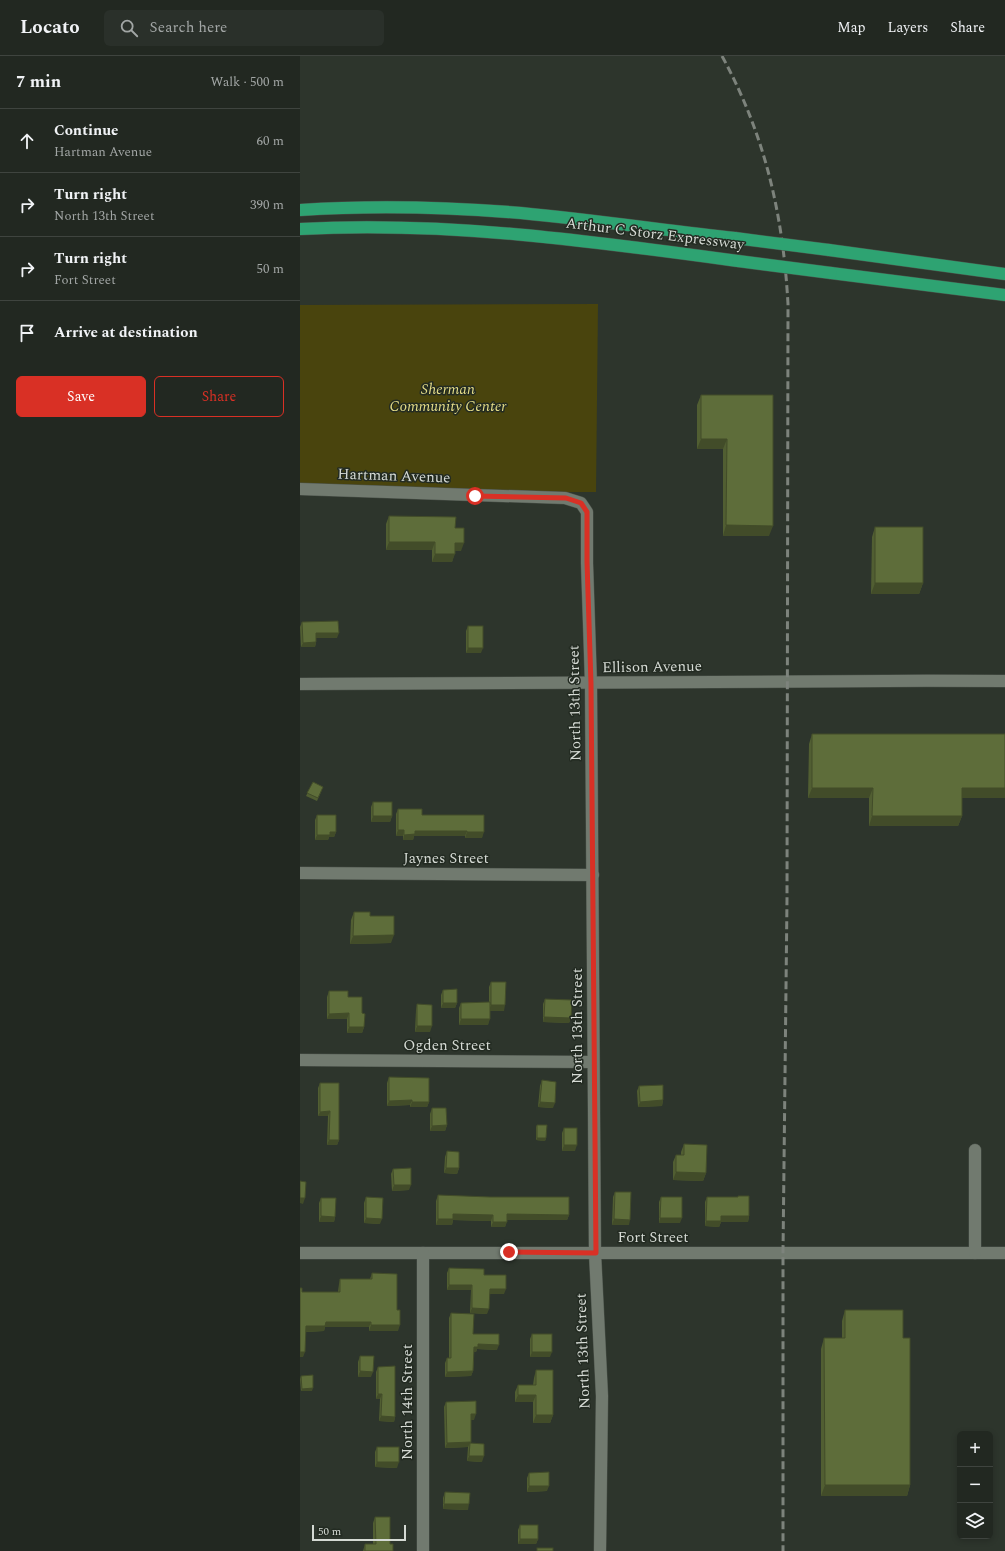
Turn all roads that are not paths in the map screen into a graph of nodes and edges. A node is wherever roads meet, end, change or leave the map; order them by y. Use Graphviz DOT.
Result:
graph roads {
  1 [pos="300,210"];
  2 [pos="300,229"];
  3 [pos="1005,274"];
  4 [pos="1005,295"];
  5 [pos="300,489"];
  6 [pos="581,503"];
  7 [pos="1005,681"];
  8 [pos="300,684"];
  9 [pos="591,684"];
  10 [pos="300,873"];
  11 [pos="593,875"];
  12 [pos="300,1060"];
  13 [pos="593,1062"];
  14 [pos="975,1150"];
  15 [pos="300,1253"];
  16 [pos="423,1253"];
  17 [pos="596,1253"];
  18 [pos="975,1253"];
  19 [pos="1005,1253"];
  20 [pos="423,1551"];
  21 [pos="600,1551"];
  1 -- 3 [label="highway, Arthur C Storz Expressway, bridge"];
  2 -- 4 [label="highway, Arthur C Storz Expressway, bridge"];
  5 -- 6 [label="street, Hartman Avenue"];
  6 -- 9 [label="street, North 13th Street"];
  7 -- 9 [label="street, Ellison Avenue"];
  8 -- 9 [label="street, Ellison Avenue"];
  9 -- 11 [label="street, North 13th Street"];
  10 -- 11 [label="street, Jaynes Street"];
  11 -- 13 [label="street, North 13th Street"];
  12 -- 13 [label="street, Ogden Street"];
  13 -- 17 [label="street, North 13th Street"];
  14 -- 18 [label="street"];
  15 -- 16 [label="street, Fort Street"];
  16 -- 17 [label="street, Fort Street"];
  16 -- 20 [label="street, North 14th Street"];
  17 -- 18 [label="street, Fort Street"];
  17 -- 21 [label="street, North 13th Street"];
  18 -- 19 [label="street, Fort Street"];
}
